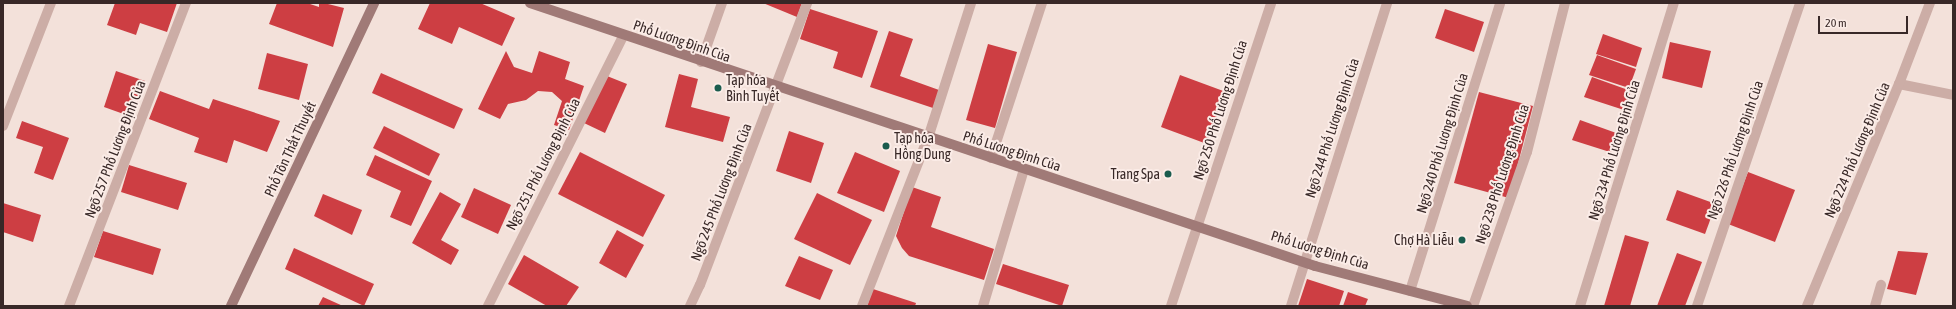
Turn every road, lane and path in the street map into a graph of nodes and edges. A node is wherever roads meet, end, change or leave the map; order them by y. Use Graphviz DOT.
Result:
graph roads {
  1 [pos="51,3"];
  2 [pos="186,3"];
  3 [pos="374,3"];
  4 [pos="530,3"];
  5 [pos="722,3"];
  6 [pos="807,3"];
  7 [pos="971,3"];
  8 [pos="1042,3"];
  9 [pos="1270,3"];
  10 [pos="1387,3"];
  11 [pos="1500,3"];
  12 [pos="1565,3"];
  13 [pos="1674,3"];
  14 [pos="1800,3"];
  15 [pos="1930,3"];
  16 [pos="543,5"];
  17 [pos="624,35"];
  18 [pos="701,62"];
  19 [pos="1899,84"];
  20 [pos="776,87"];
  21 [pos="1953,95"];
  22 [pos="3,126"];
  23 [pos="928,138"];
  24 [pos="991,158"];
  25 [pos="1024,169"];
  26 [pos="1196,226"];
  27 [pos="1304,261"];
  28 [pos="1880,285"];
  29 [pos="1410,291"];
  30 [pos="1441,303"];
  31 [pos="69,306"];
  32 [pos="231,306"];
  33 [pos="488,306"];
  34 [pos="690,306"];
  35 [pos="862,306"];
  36 [pos="983,306"];
  37 [pos="1171,306"];
  38 [pos="1292,306"];
  39 [pos="1467,306"];
  40 [pos="1474,306"];
  41 [pos="1580,306"];
  42 [pos="1696,306"];
  43 [pos="1807,306"];
  44 [pos="1875,306"];
  1 -- 22 [label="street"];
  2 -- 31 [label="street, Ngõ 257 Phố Lương Định Của"];
  3 -- 32 [label="main road, Phố Tôn Thất Thuyết"];
  4 -- 16 [label="main road, Phố Lương Định Của"];
  5 -- 18 [label="street"];
  6 -- 20 [label="street, Ngõ 245 Phố Lương Định Của"];
  7 -- 23 [label="street"];
  8 -- 24 [label="street"];
  9 -- 26 [label="street, Ngõ 250 Phố Lương Định Của"];
  10 -- 27 [label="street, Ngõ 244 Phố Lương Định Của"];
  11 -- 29 [label="street, Ngõ 240 Phố Lương Định Của"];
  12 -- 40 [label="street, Ngõ 238 Phố Lương Định Của"];
  13 -- 41 [label="street, Ngõ 234 Phố Lương Định Của"];
  14 -- 42 [label="street, Ngõ 226 Phố Lương Định Của"];
  15 -- 19 [label="street, Ngõ 224 Phố Lương Định Của"];
  16 -- 17 [label="main road, Phố Lương Định Của"];
  17 -- 18 [label="main road, Phố Lương Định Của"];
  17 -- 33 [label="street, Ngõ 251 Phố Lương Định Của"];
  18 -- 20 [label="main road, Phố Lương Định Của"];
  19 -- 21 [label="street"];
  19 -- 43 [label="street, Ngõ 224 Phố Lương Định Của"];
  20 -- 23 [label="main road, Phố Lương Định Của"];
  20 -- 34 [label="street, Ngõ 245 Phố Lương Định Của"];
  23 -- 24 [label="main road, Phố Lương Định Của"];
  23 -- 35 [label="street"];
  24 -- 25 [label="main road, Phố Lương Định Của"];
  25 -- 26 [label="main road, Phố Lương Định Của"];
  25 -- 36 [label="street"];
  26 -- 27 [label="main road, Phố Lương Định Của"];
  26 -- 37 [label="street, Ngõ 250 Phố Lương Định Của"];
  27 -- 29 [label="main road, Phố Lương Định Của"];
  27 -- 38 [label="street, Ngõ 244 Phố Lương Định Của"];
  28 -- 44 [label="street"];
  29 -- 30 [label="main road, Phố Lương Định Của"];
  30 -- 39 [label="main road, Phố Lương Định Của"];
}
